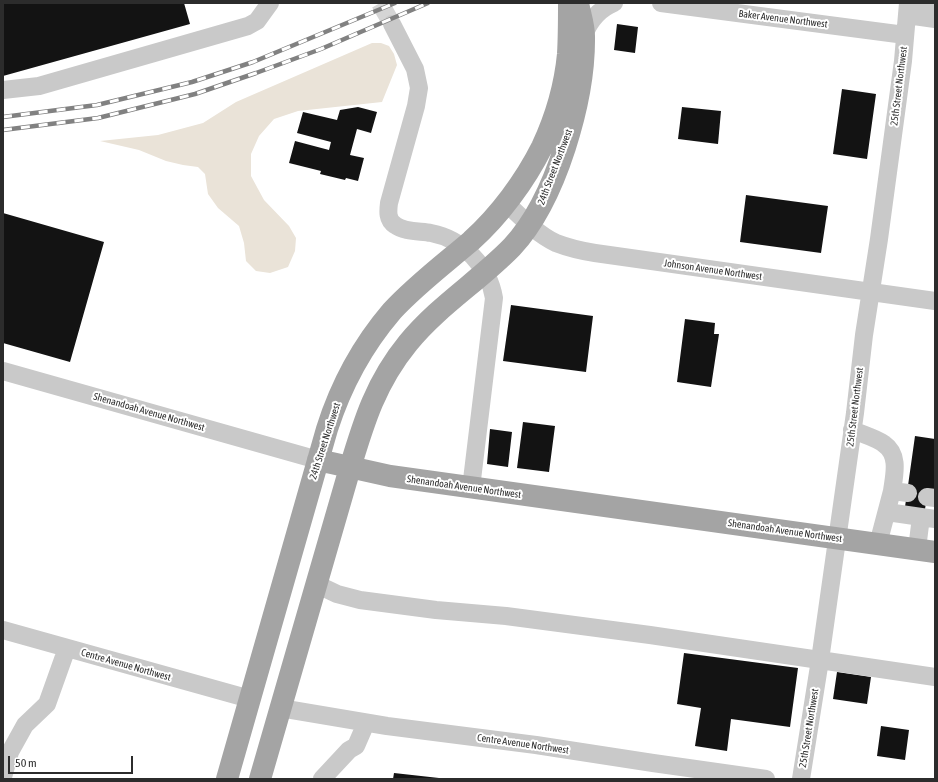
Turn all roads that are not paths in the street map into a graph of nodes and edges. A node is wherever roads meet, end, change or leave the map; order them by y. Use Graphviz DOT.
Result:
graph roads {
  1 [pos="270,3"];
  2 [pos="569,3"];
  3 [pos="578,3"];
  4 [pos="614,3"];
  5 [pos="661,3"];
  6 [pos="935,7"];
  7 [pos="908,9"];
  8 [pos="935,19"];
  9 [pos="392,24"];
  10 [pos="905,34"];
  11 [pos="584,35"];
  12 [pos="3,90"];
  13 [pos="506,203"];
  14 [pos="530,225"];
  15 [pos="463,246"];
  16 [pos="485,272"];
  17 [pos="871,293"];
  18 [pos="935,302"];
  19 [pos="3,371"];
  20 [pos="852,430"];
  21 [pos="318,460"];
  22 [pos="350,468"];
  23 [pos="471,488"];
  24 [pos="887,512"];
  25 [pos="928,518"];
  26 [pos="837,538"];
  27 [pos="878,544"];
  28 [pos="926,551"];
  29 [pos="316,584"];
  30 [pos="3,630"];
  31 [pos="67,648"];
  32 [pos="820,660"];
  33 [pos="935,677"];
  34 [pos="250,699"];
  35 [pos="280,708"];
  36 [pos="366,723"];
  37 [pos="3,777"];
  38 [pos="227,779"];
  39 [pos="260,779"];
  40 [pos="322,779"];
  41 [pos="766,779"];
  42 [pos="801,779"];
  1 -- 12 [label="street"];
  2 -- 13 [label="main road, 24th Street Northwest"];
  3 -- 11 [label="main road, 24th Street Northwest"];
  4 -- 11 [label="street"];
  5 -- 10 [label="street, Baker Avenue Northwest"];
  6 -- 7 [label="street"];
  7 -- 8 [label="street"];
  7 -- 10 [label="street, 25th Street Northwest"];
  9 -- 15 [label="street"];
  10 -- 17 [label="street, 25th Street Northwest"];
  11 -- 14 [label="main road, 24th Street Northwest"];
  13 -- 14 [label="street, Johnson Avenue Northwest"];
  13 -- 15 [label="main road, 24th Street Northwest"];
  14 -- 16 [label="main road, 24th Street Northwest"];
  14 -- 17 [label="street, Johnson Avenue Northwest"];
  15 -- 16 [label="street"];
  15 -- 21 [label="main road, 24th Street Northwest"];
  16 -- 22 [label="main road, 24th Street Northwest"];
  16 -- 23 [label="street"];
  17 -- 18 [label="street, Johnson Avenue Northwest"];
  17 -- 20 [label="street, 25th Street Northwest"];
  19 -- 21 [label="street, Shenandoah Avenue Northwest"];
  20 -- 24 [label="street"];
  20 -- 26 [label="street, 25th Street Northwest"];
  21 -- 22 [label="main road, Shenandoah Avenue Northwest"];
  21 -- 34 [label="main road, 24th Street Northwest"];
  22 -- 23 [label="main road, Shenandoah Avenue Northwest"];
  22 -- 29 [label="main road, 24th Street Northwest"];
  23 -- 26 [label="main road, Shenandoah Avenue Northwest"];
  24 -- 25 [label="street"];
  24 -- 27 [label="street"];
  25 -- 28 [label="street"];
  26 -- 27 [label="main road, Shenandoah Avenue Northwest"];
  26 -- 32 [label="street, 25th Street Northwest"];
  27 -- 28 [label="main road, Shenandoah Avenue Northwest"];
  29 -- 32 [label="street"];
  29 -- 35 [label="main road, 24th Street Northwest"];
  30 -- 31 [label="street, Centre Avenue Northwest"];
  31 -- 34 [label="street, Centre Avenue Northwest"];
  31 -- 37 [label="street"];
  32 -- 33 [label="street"];
  32 -- 42 [label="street, 25th Street Northwest"];
  34 -- 38 [label="main road, 24th Street Northwest"];
  35 -- 36 [label="street, Centre Avenue Northwest"];
  35 -- 39 [label="main road, 24th Street Northwest"];
  36 -- 40 [label="street"];
  36 -- 41 [label="street, Centre Avenue Northwest"];
}
